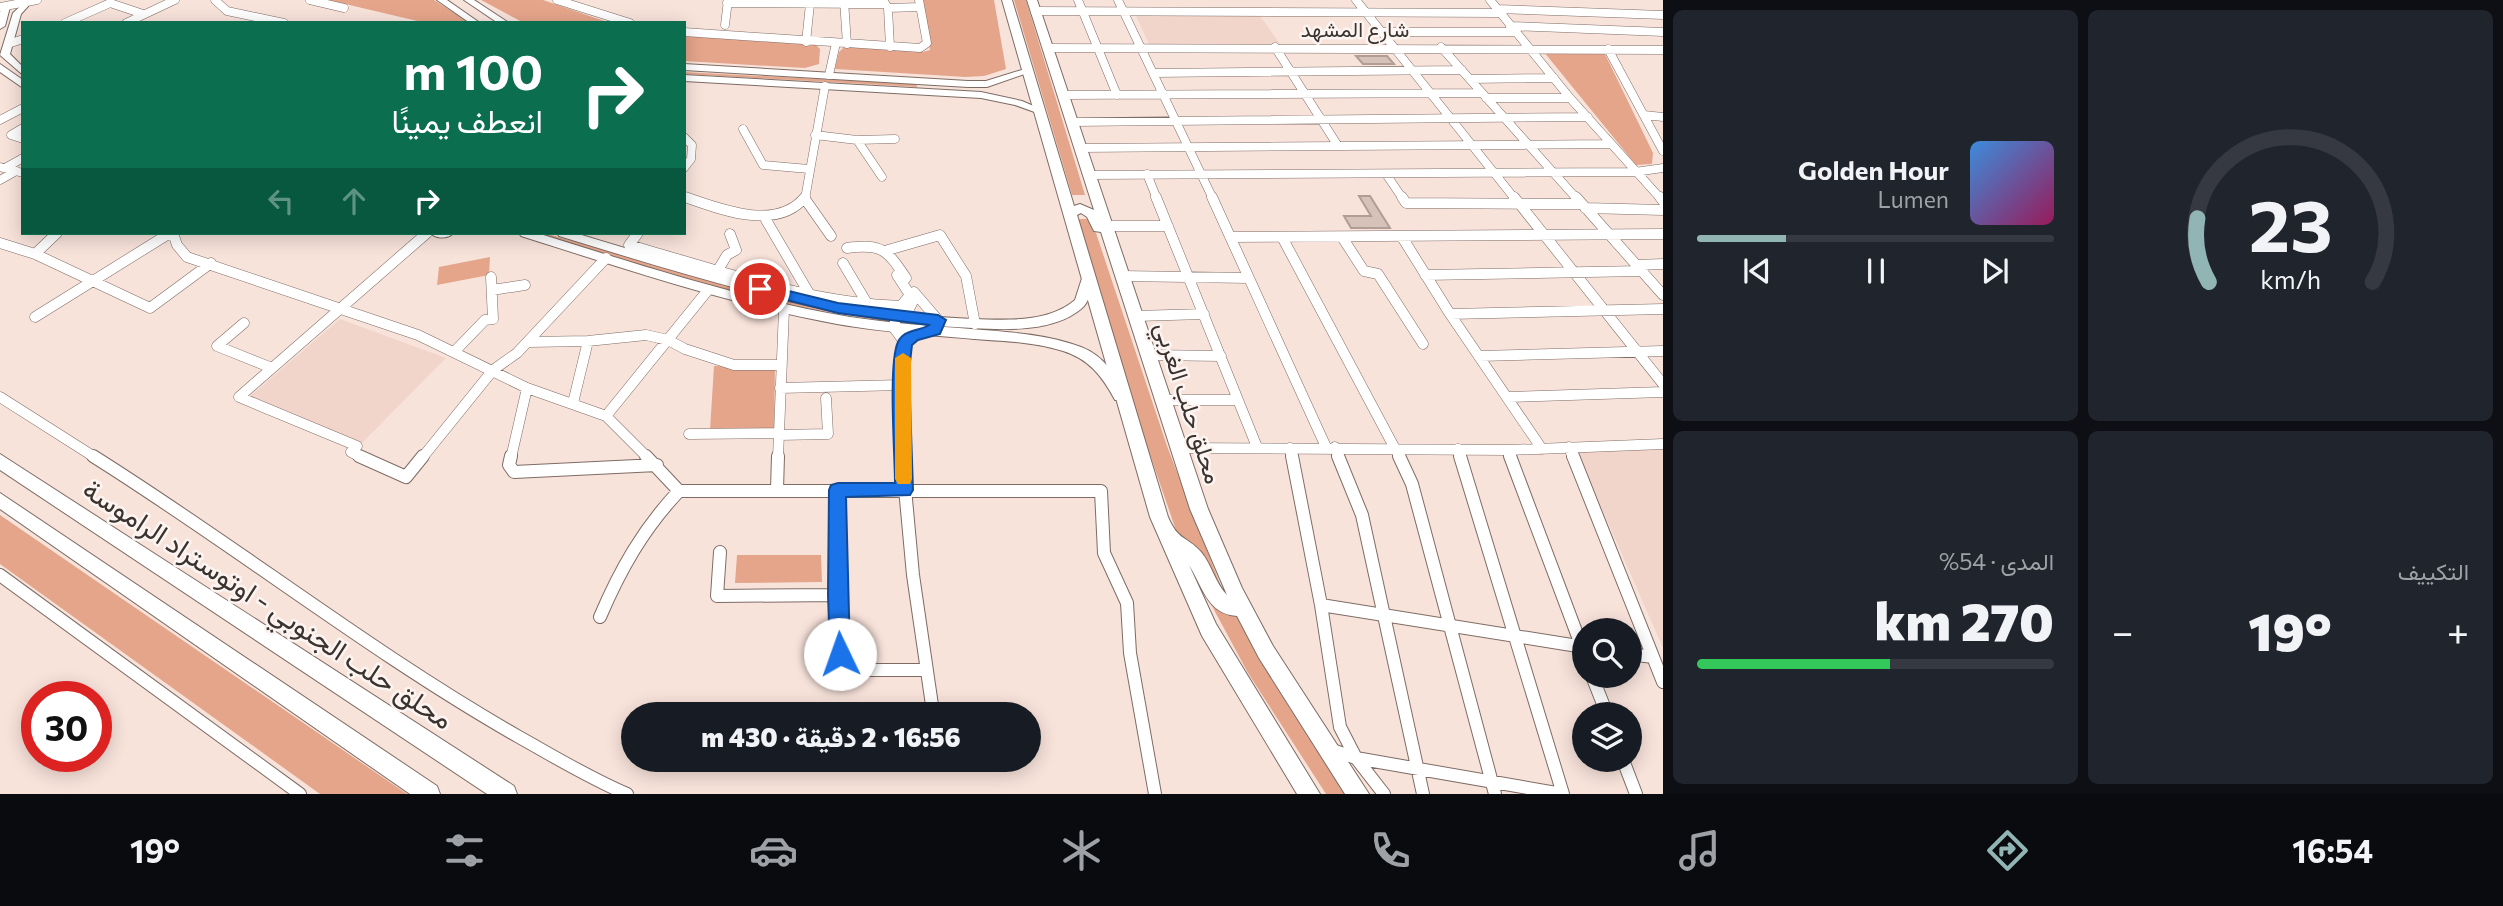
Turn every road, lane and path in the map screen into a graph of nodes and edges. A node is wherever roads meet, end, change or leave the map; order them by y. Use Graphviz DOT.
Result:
graph roads {
  1 [pos="37,0"];
  2 [pos="175,0"];
  3 [pos="215,0"];
  4 [pos="310,0"];
  5 [pos="441,0"];
  6 [pos="468,0"];
  7 [pos="557,0"];
  8 [pos="586,0"];
  9 [pos="1007,0"];
  10 [pos="1078,0"];
  11 [pos="1118,0"];
  12 [pos="1241,0"];
  13 [pos="1356,0"];
  14 [pos="1490,0"];
  15 [pos="788,1"];
  16 [pos="727,2"];
  17 [pos="844,2"];
  18 [pos="27,4"];
  19 [pos="810,4"];
  20 [pos="885,4"];
  21 [pos="920,4"];
  22 [pos="569,5"];
  23 [pos="1034,6"];
  24 [pos="3,7"];
  25 [pos="344,8"];
  26 [pos="1125,11"];
  27 [pos="1498,11"];
  28 [pos="1083,12"];
  29 [pos="1248,12"];
  30 [pos="1365,12"];
  31 [pos="143,14"];
  32 [pos="1663,15"];
  33 [pos="256,17"];
  34 [pos="70,21"];
  35 [pos="130,21"];
  36 [pos="249,21"];
  37 [pos="275,21"];
  38 [pos="473,21"];
  39 [pos="502,21"];
  40 [pos="623,21"];
  41 [pos="725,25"];
  42 [pos="0,26"];
  43 [pos="1513,29"];
  44 [pos="686,32"];
  45 [pos="1382,32"];
  46 [pos="1663,32"];
  47 [pos="21,40"];
  48 [pos="806,41"];
  49 [pos="8,44"];
  50 [pos="836,44"];
  51 [pos="847,44"];
  52 [pos="890,47"];
  53 [pos="1275,47"];
  54 [pos="1394,47"];
  55 [pos="1441,47"];
  56 [pos="1047,48"];
  57 [pos="1097,48"];
  58 [pos="1142,48"];
  59 [pos="1529,48"];
  60 [pos="1608,49"];
  61 [pos="1663,50"];
  62 [pos="0,67"];
  63 [pos="686,67"];
  64 [pos="21,70"];
  65 [pos="1028,71"];
  66 [pos="1413,71"];
  67 [pos="1462,71"];
  68 [pos="1154,73"];
  69 [pos="1292,73"];
  70 [pos="829,75"];
  71 [pos="686,78"];
  72 [pos="1554,78"];
  73 [pos="1470,79"];
  74 [pos="21,83"];
  75 [pos="825,86"];
  76 [pos="927,87"];
  77 [pos="1430,93"];
  78 [pos="1305,94"];
  79 [pos="1063,95"];
  80 [pos="1117,95"];
  81 [pos="1484,95"];
  82 [pos="1165,96"];
  83 [pos="1570,99"];
  84 [pos="21,109"];
  85 [pos="1040,111"];
  86 [pos="1644,115"];
  87 [pos="1504,117"];
  88 [pos="1588,117"];
  89 [pos="1663,117"];
  90 [pos="1320,119"];
  91 [pos="1451,119"];
  92 [pos="0,120"];
  93 [pos="1177,121"];
  94 [pos="1072,122"];
  95 [pos="21,129"];
  96 [pos="743,129"];
  97 [pos="815,135"];
  98 [pos="21,138"];
  99 [pos="686,139"];
  100 [pos="895,139"];
  101 [pos="857,140"];
  102 [pos="1527,144"];
  103 [pos="1611,144"];
  104 [pos="1471,145"];
  105 [pos="1189,146"];
  106 [pos="1338,146"];
  107 [pos="1080,148"];
  108 [pos="1663,150"];
  109 [pos="21,159"];
  110 [pos="686,165"];
  111 [pos="3,167"];
  112 [pos="1663,168"];
  113 [pos="809,169"];
  114 [pos="19,172"];
  115 [pos="1635,172"];
  116 [pos="1202,173"];
  117 [pos="1553,173"];
  118 [pos="1089,174"];
  119 [pos="1147,174"];
  120 [pos="1386,174"];
  121 [pos="1493,174"];
  122 [pos="882,177"];
  123 [pos="0,180"];
  124 [pos="805,199"];
  125 [pos="686,200"];
  126 [pos="1663,201"];
  127 [pos="1517,203"];
  128 [pos="1583,206"];
  129 [pos="1663,209"];
  130 [pos="1070,214"];
  131 [pos="768,216"];
  132 [pos="1106,226"];
  133 [pos="1168,226"];
  134 [pos="730,234"];
  135 [pos="1663,234"];
  136 [pos="55,235"];
  137 [pos="169,235"];
  138 [pos="173,235"];
  139 [pos="425,235"];
  140 [pos="533,235"];
  141 [pos="568,235"];
  142 [pos="629,235"];
  143 [pos="636,235"];
  144 [pos="1542,235"];
  145 [pos="1608,235"];
  146 [pos="831,236"];
  147 [pos="1230,237"];
  148 [pos="1282,237"];
  149 [pos="1342,237"];
  150 [pos="1402,237"];
  151 [pos="0,243"];
  152 [pos="1113,246"];
  153 [pos="848,248"];
  154 [pos="888,250"];
  155 [pos="35,254"];
  156 [pos="611,254"];
  157 [pos="211,263"];
  158 [pos="843,263"];
  159 [pos="1663,264"];
  160 [pos="1639,268"];
  161 [pos="718,270"];
  162 [pos="1572,272"];
  163 [pos="903,274"];
  164 [pos="1088,275"];
  165 [pos="1425,275"];
  166 [pos="1122,276"];
  167 [pos="491,277"];
  168 [pos="1189,277"];
  169 [pos="1249,278"];
  170 [pos="93,279"];
  171 [pos="524,285"];
  172 [pos="492,290"];
  173 [pos="708,290"];
  174 [pos="1662,294"];
  175 [pos="810,295"];
  176 [pos="916,295"];
  177 [pos="868,305"];
  178 [pos="783,309"];
  179 [pos="1663,309"];
  180 [pos="338,310"];
  181 [pos="1602,310"];
  182 [pos="1204,314"];
  183 [pos="1450,314"];
  184 [pos="1136,316"];
  185 [pos="35,317"];
  186 [pos="895,322"];
  187 [pos="244,323"];
  188 [pos="975,324"];
  189 [pos="937,325"];
  190 [pos="668,340"];
  191 [pos="587,341"];
  192 [pos="528,342"];
  193 [pos="905,343"];
  194 [pos="1423,344"];
  195 [pos="454,351"];
  196 [pos="1636,351"];
  197 [pos="1663,351"];
  198 [pos="1149,355"];
  199 [pos="1221,356"];
  200 [pos="1480,356"];
  201 [pos="781,365"];
  202 [pos="272,368"];
  203 [pos="493,370"];
  204 [pos="1663,384"];
  205 [pos="902,385"];
  206 [pos="527,388"];
  207 [pos="780,388"];
  208 [pos="1663,392"];
  209 [pos="0,397"];
  210 [pos="1509,397"];
  211 [pos="826,398"];
  212 [pos="1165,400"];
  213 [pos="1238,400"];
  214 [pos="573,403"];
  215 [pos="1126,406"];
  216 [pos="606,416"];
  217 [pos="689,434"];
  218 [pos="779,434"];
  219 [pos="1663,444"];
  220 [pos="1177,447"];
  221 [pos="1257,447"];
  222 [pos="1331,447"];
  223 [pos="1395,447"];
  224 [pos="1569,447"];
  225 [pos="1290,448"];
  226 [pos="1458,449"];
  227 [pos="1542,449"];
  228 [pos="1508,450"];
  229 [pos="0,461"];
  230 [pos="657,465"];
  231 [pos="777,489"];
  232 [pos="838,490"];
  233 [pos="904,490"];
  234 [pos="679,491"];
  235 [pos="0,500"];
  236 [pos="1169,538"];
  237 [pos="720,552"];
  238 [pos="0,575"];
  239 [pos="1236,592"];
  240 [pos="837,595"];
  241 [pos="1321,605"];
  242 [pos="1385,616"];
  243 [pos="600,617"];
  244 [pos="1572,619"];
  245 [pos="1451,627"];
  246 [pos="1515,636"];
  247 [pos="1572,646"];
  248 [pos="1642,656"];
  249 [pos="1653,657"];
  250 [pos="926,670"];
  251 [pos="1663,682"];
  252 [pos="931,702"];
  253 [pos="1327,748"];
  254 [pos="1356,758"];
  255 [pos="1417,768"];
  256 [pos="1628,772"];
  257 [pos="1493,787"];
  258 [pos="300,794"];
  259 [pos="429,794"];
  260 [pos="506,794"];
  261 [pos="627,794"];
  262 [pos="1155,794"];
  263 [pos="1309,794"];
  264 [pos="1358,794"];
  265 [pos="1384,794"];
  266 [pos="1423,794"];
  267 [pos="1562,794"];
  268 [pos="1636,794"];
  1 -- 18 [label="street"];
  2 -- 31 [label="street"];
  3 -- 33 [label="street"];
  4 -- 25 [label="street"];
  5 -- 38 [label="main road"];
  6 -- 39 [label="main road"];
  7 -- 22 [label="street"];
  8 -- 22 [label="street"];
  9 -- 65 [label="highway"];
  10 -- 28 [label="street"];
  11 -- 26 [label="street"];
  12 -- 29 [label="street"];
  13 -- 30 [label="street"];
  14 -- 27 [label="street"];
  15 -- 16 [label="street"];
  15 -- 19 [label="street"];
  16 -- 41 [label="street"];
  17 -- 19 [label="street"];
  17 -- 20 [label="street"];
  17 -- 51 [label="street"];
  18 -- 24 [label="street"];
  18 -- 49 [label="main road"];
  19 -- 48 [label="street"];
  20 -- 21 [label="street"];
  20 -- 52 [label="street"];
  21 -- 52 [label="street"];
  22 -- 40 [label="street"];
  23 -- 28 [label="street"];
  23 -- 56 [label="highway, محلق حلب الغربي"];
  24 -- 42 [label="main road"];
  26 -- 28 [label="street"];
  26 -- 29 [label="street"];
  26 -- 58 [label="street"];
  27 -- 30 [label="street"];
  27 -- 32 [label="street"];
  27 -- 43 [label="street"];
  28 -- 57 [label="street"];
  29 -- 30 [label="street"];
  30 -- 45 [label="street"];
  31 -- 34 [label="street"];
  31 -- 35 [label="street"];
  33 -- 36 [label="street"];
  33 -- 37 [label="street"];
  43 -- 45 [label="street"];
  43 -- 46 [label="street"];
  43 -- 59 [label="street"];
  44 -- 48 [label="street"];
  45 -- 54 [label="street"];
  47 -- 49 [label="street"];
  48 -- 50 [label="street"];
  49 -- 64 [label="main road"];
  50 -- 51 [label="street"];
  50 -- 70 [label="street"];
  51 -- 52 [label="street"];
  53 -- 54 [label="street, شارع المشهد"];
  53 -- 58 [label="street, شارع المشهد"];
  53 -- 69 [label="street"];
  54 -- 55 [label="street, شارع المشهد"];
  54 -- 66 [label="street"];
  55 -- 59 [label="street, شارع المشهد"];
  55 -- 67 [label="street"];
  56 -- 57 [label="street, شارع المشهد"];
  56 -- 79 [label="highway, محلق حلب الغربي"];
  57 -- 58 [label="street, شارع المشهد"];
  57 -- 80 [label="street"];
  58 -- 68 [label="street"];
  59 -- 60 [label="street, شارع المشهد"];
  59 -- 72 [label="street"];
  60 -- 61 [label="street, شارع المشهد"];
  60 -- 86 [label="street"];
  62 -- 74 [label="main road"];
  63 -- 70 [label="main road"];
  65 -- 76 [label="main road"];
  65 -- 85 [label="highway"];
  66 -- 67 [label="street"];
  66 -- 69 [label="street"];
  66 -- 77 [label="street"];
  67 -- 73 [label="street"];
  68 -- 69 [label="street"];
  68 -- 82 [label="street"];
  69 -- 78 [label="street"];
  70 -- 76 [label="main road"];
  71 -- 75 [label="main road"];
  72 -- 73 [label="street"];
  72 -- 83 [label="street"];
  73 -- 81 [label="street"];
  75 -- 76 [label="main road"];
  75 -- 97 [label="street"];
  76 -- 85 [label="main road"];
  77 -- 78 [label="street"];
  77 -- 81 [label="street"];
  77 -- 91 [label="street"];
  78 -- 82 [label="street"];
  78 -- 90 [label="street"];
  79 -- 80 [label="street"];
  79 -- 94 [label="highway, محلق حلب الغربي"];
  80 -- 82 [label="street"];
  81 -- 83 [label="street"];
  81 -- 87 [label="street"];
  82 -- 93 [label="street"];
  83 -- 88 [label="street"];
  84 -- 92 [label="street"];
  85 -- 130 [label="highway"];
  86 -- 89 [label="street"];
  86 -- 108 [label="street"];
  87 -- 88 [label="street"];
  87 -- 91 [label="street"];
  87 -- 102 [label="street"];
  88 -- 103 [label="street"];
  90 -- 91 [label="street"];
  90 -- 93 [label="street"];
  90 -- 106 [label="street"];
  91 -- 104 [label="street"];
  93 -- 94 [label="street"];
  93 -- 105 [label="street"];
  94 -- 107 [label="highway, محلق حلب الغربي"];
  95 -- 98 [label="street"];
  96 -- 113 [label="street"];
  97 -- 101 [label="street"];
  97 -- 113 [label="street"];
  99 -- 110 [label="street"];
  100 -- 101 [label="street"];
  101 -- 122 [label="street"];
  102 -- 103 [label="street"];
  102 -- 104 [label="street"];
  102 -- 117 [label="street"];
  103 -- 115 [label="street"];
  104 -- 106 [label="street"];
  104 -- 121 [label="street"];
  105 -- 106 [label="street"];
  105 -- 107 [label="street"];
  105 -- 116 [label="street"];
  107 -- 118 [label="highway, محلق حلب الغربي"];
  109 -- 111 [label="street"];
  111 -- 114 [label="street"];
  112 -- 115 [label="street"];
  113 -- 124 [label="street"];
  114 -- 123 [label="street"];
  115 -- 117 [label="street"];
  115 -- 126 [label="street"];
  116 -- 119 [label="street"];
  116 -- 120 [label="street"];
  116 -- 147 [label="street"];
  117 -- 121 [label="street"];
  117 -- 128 [label="street"];
  118 -- 119 [label="street"];
  118 -- 132 [label="highway, محلق حلب الغربي"];
  119 -- 133 [label="street"];
  120 -- 121 [label="street"];
  120 -- 127 [label="street"];
  121 -- 127 [label="street"];
  124 -- 131 [label="street"];
  124 -- 146 [label="street"];
  125 -- 131 [label="street"];
  127 -- 128 [label="street"];
  127 -- 144 [label="street"];
  128 -- 129 [label="street"];
  128 -- 145 [label="street"];
  130 -- 152 [label="highway"];
  130 -- 164 [label="highway"];
  131 -- 175 [label="street"];
  132 -- 133 [label="street"];
  132 -- 152 [label="highway, محلق حلب الغربي"];
  133 -- 168 [label="street"];
  134 -- 161 [label="street"];
  135 -- 145 [label="street"];
  136 -- 155 [label="street"];
  137 -- 170 [label="street"];
  138 -- 157 [label="street"];
  139 -- 180 [label="street"];
  140 -- 156 [label="main road"];
  141 -- 156 [label="main road"];
  142 -- 156 [label="street"];
  143 -- 161 [label="street"];
  144 -- 145 [label="street"];
  144 -- 150 [label="street"];
  144 -- 162 [label="street"];
  145 -- 160 [label="street"];
  147 -- 148 [label="street"];
  147 -- 169 [label="street"];
  148 -- 149 [label="street"];
  148 -- 223 [label="street"];
  149 -- 150 [label="street"];
  149 -- 194 [label="street"];
  150 -- 165 [label="street"];
  151 -- 155 [label="street"];
  152 -- 166 [label="highway, محلق حلب الغربي"];
  153 -- 154 [label="street"];
  154 -- 163 [label="street"];
  154 -- 188 [label="street"];
  155 -- 170 [label="street"];
  156 -- 173 [label="main road"];
  156 -- 186 [label="main road"];
  156 -- 192 [label="street"];
  157 -- 170 [label="street"];
  157 -- 180 [label="street"];
  158 -- 177 [label="street"];
  159 -- 160 [label="street"];
  160 -- 162 [label="street"];
  160 -- 174 [label="street"];
  161 -- 175 [label="street"];
  162 -- 165 [label="street"];
  162 -- 181 [label="street"];
  163 -- 176 [label="street"];
  163 -- 177 [label="street"];
  164 -- 188 [label="main road"];
  164 -- 215 [label="highway"];
  165 -- 183 [label="street"];
  166 -- 168 [label="street"];
  166 -- 184 [label="highway, محلق حلب الغربي"];
  167 -- 172 [label="street"];
  168 -- 169 [label="street"];
  168 -- 182 [label="street"];
  169 -- 222 [label="street"];
  170 -- 185 [label="street"];
  171 -- 172 [label="street"];
  172 -- 195 [label="street"];
  173 -- 178 [label="main road"];
  173 -- 190 [label="street"];
  175 -- 177 [label="street"];
  176 -- 186 [label="street"];
  176 -- 189 [label="street"];
  178 -- 186 [label="main road"];
  178 -- 201 [label="street"];
  179 -- 181 [label="street"];
  180 -- 195 [label="street"];
  180 -- 202 [label="street"];
  181 -- 183 [label="street"];
  181 -- 196 [label="street"];
  182 -- 184 [label="street"];
  182 -- 199 [label="street"];
  183 -- 200 [label="street"];
  184 -- 198 [label="highway, محلق حلب الغربي"];
  186 -- 189 [label="main road"];
  186 -- 193 [label="street"];
  187 -- 202 [label="street"];
  188 -- 189 [label="main road"];
  189 -- 193 [label="street"];
  189 -- 215 [label="main road"];
  190 -- 191 [label="street"];
  190 -- 201 [label="street"];
  190 -- 216 [label="street"];
  191 -- 192 [label="street"];
  191 -- 214 [label="street"];
  192 -- 203 [label="street"];
  193 -- 205 [label="street"];
  195 -- 203 [label="street"];
  196 -- 197 [label="street"];
  196 -- 200 [label="street"];
  196 -- 204 [label="street"];
  198 -- 199 [label="street"];
  198 -- 212 [label="highway, محلق حلب الغربي"];
  199 -- 213 [label="street"];
  200 -- 210 [label="street"];
  201 -- 207 [label="street"];
  202 -- 203 [label="street"];
  203 -- 206 [label="street"];
  205 -- 207 [label="street"];
  205 -- 233 [label="street"];
  206 -- 214 [label="street"];
  206 -- 230 [label="street"];
  207 -- 218 [label="street"];
  208 -- 210 [label="street"];
  209 -- 261 [label="street"];
  210 -- 227 [label="street"];
  211 -- 218 [label="street"];
  212 -- 213 [label="street"];
  212 -- 220 [label="highway, محلق حلب الغربي"];
  213 -- 221 [label="street"];
  214 -- 216 [label="street"];
  215 -- 236 [label="highway"];
  216 -- 230 [label="street"];
  217 -- 218 [label="street"];
  218 -- 231 [label="street"];
  219 -- 224 [label="street"];
  220 -- 221 [label="street"];
  220 -- 239 [label="highway, محلق حلب الغربي"];
  221 -- 225 [label="street"];
  222 -- 223 [label="street"];
  222 -- 225 [label="street"];
  222 -- 242 [label="street"];
  223 -- 226 [label="street"];
  223 -- 245 [label="street"];
  224 -- 227 [label="street"];
  224 -- 249 [label="street"];
  225 -- 241 [label="street"];
  226 -- 228 [label="street"];
  226 -- 246 [label="street"];
  227 -- 228 [label="street"];
  228 -- 244 [label="street"];
  229 -- 260 [label="highway, محلق حلب الجنوبي - اوتوستراد الراموسة"];
  230 -- 234 [label="street"];
  231 -- 232 [label="street"];
  231 -- 234 [label="street"];
  232 -- 233 [label="street"];
  232 -- 240 [label="street"];
  233 -- 250 [label="street"];
  233 -- 262 [label="street"];
  234 -- 243 [label="street"];
  235 -- 259 [label="highway"];
  236 -- 239 [label="highway"];
  236 -- 263 [label="highway"];
  237 -- 240 [label="street"];
  238 -- 258 [label="street"];
  239 -- 253 [label="highway, محلق حلب الغربي"];
  240 -- 250 [label="street"];
  241 -- 242 [label="street"];
  241 -- 254 [label="street"];
  242 -- 245 [label="street"];
  242 -- 255 [label="street"];
  245 -- 246 [label="street"];
  245 -- 257 [label="street"];
  246 -- 247 [label="street"];
  246 -- 267 [label="street"];
  248 -- 249 [label="street"];
  249 -- 251 [label="street"];
  250 -- 252 [label="street"];
  253 -- 254 [label="street"];
  253 -- 264 [label="highway, محلق حلب الغربي"];
  254 -- 255 [label="street"];
  254 -- 265 [label="street"];
  255 -- 257 [label="street"];
  255 -- 266 [label="street"];
  256 -- 268 [label="street"];
  257 -- 267 [label="street"];
}
